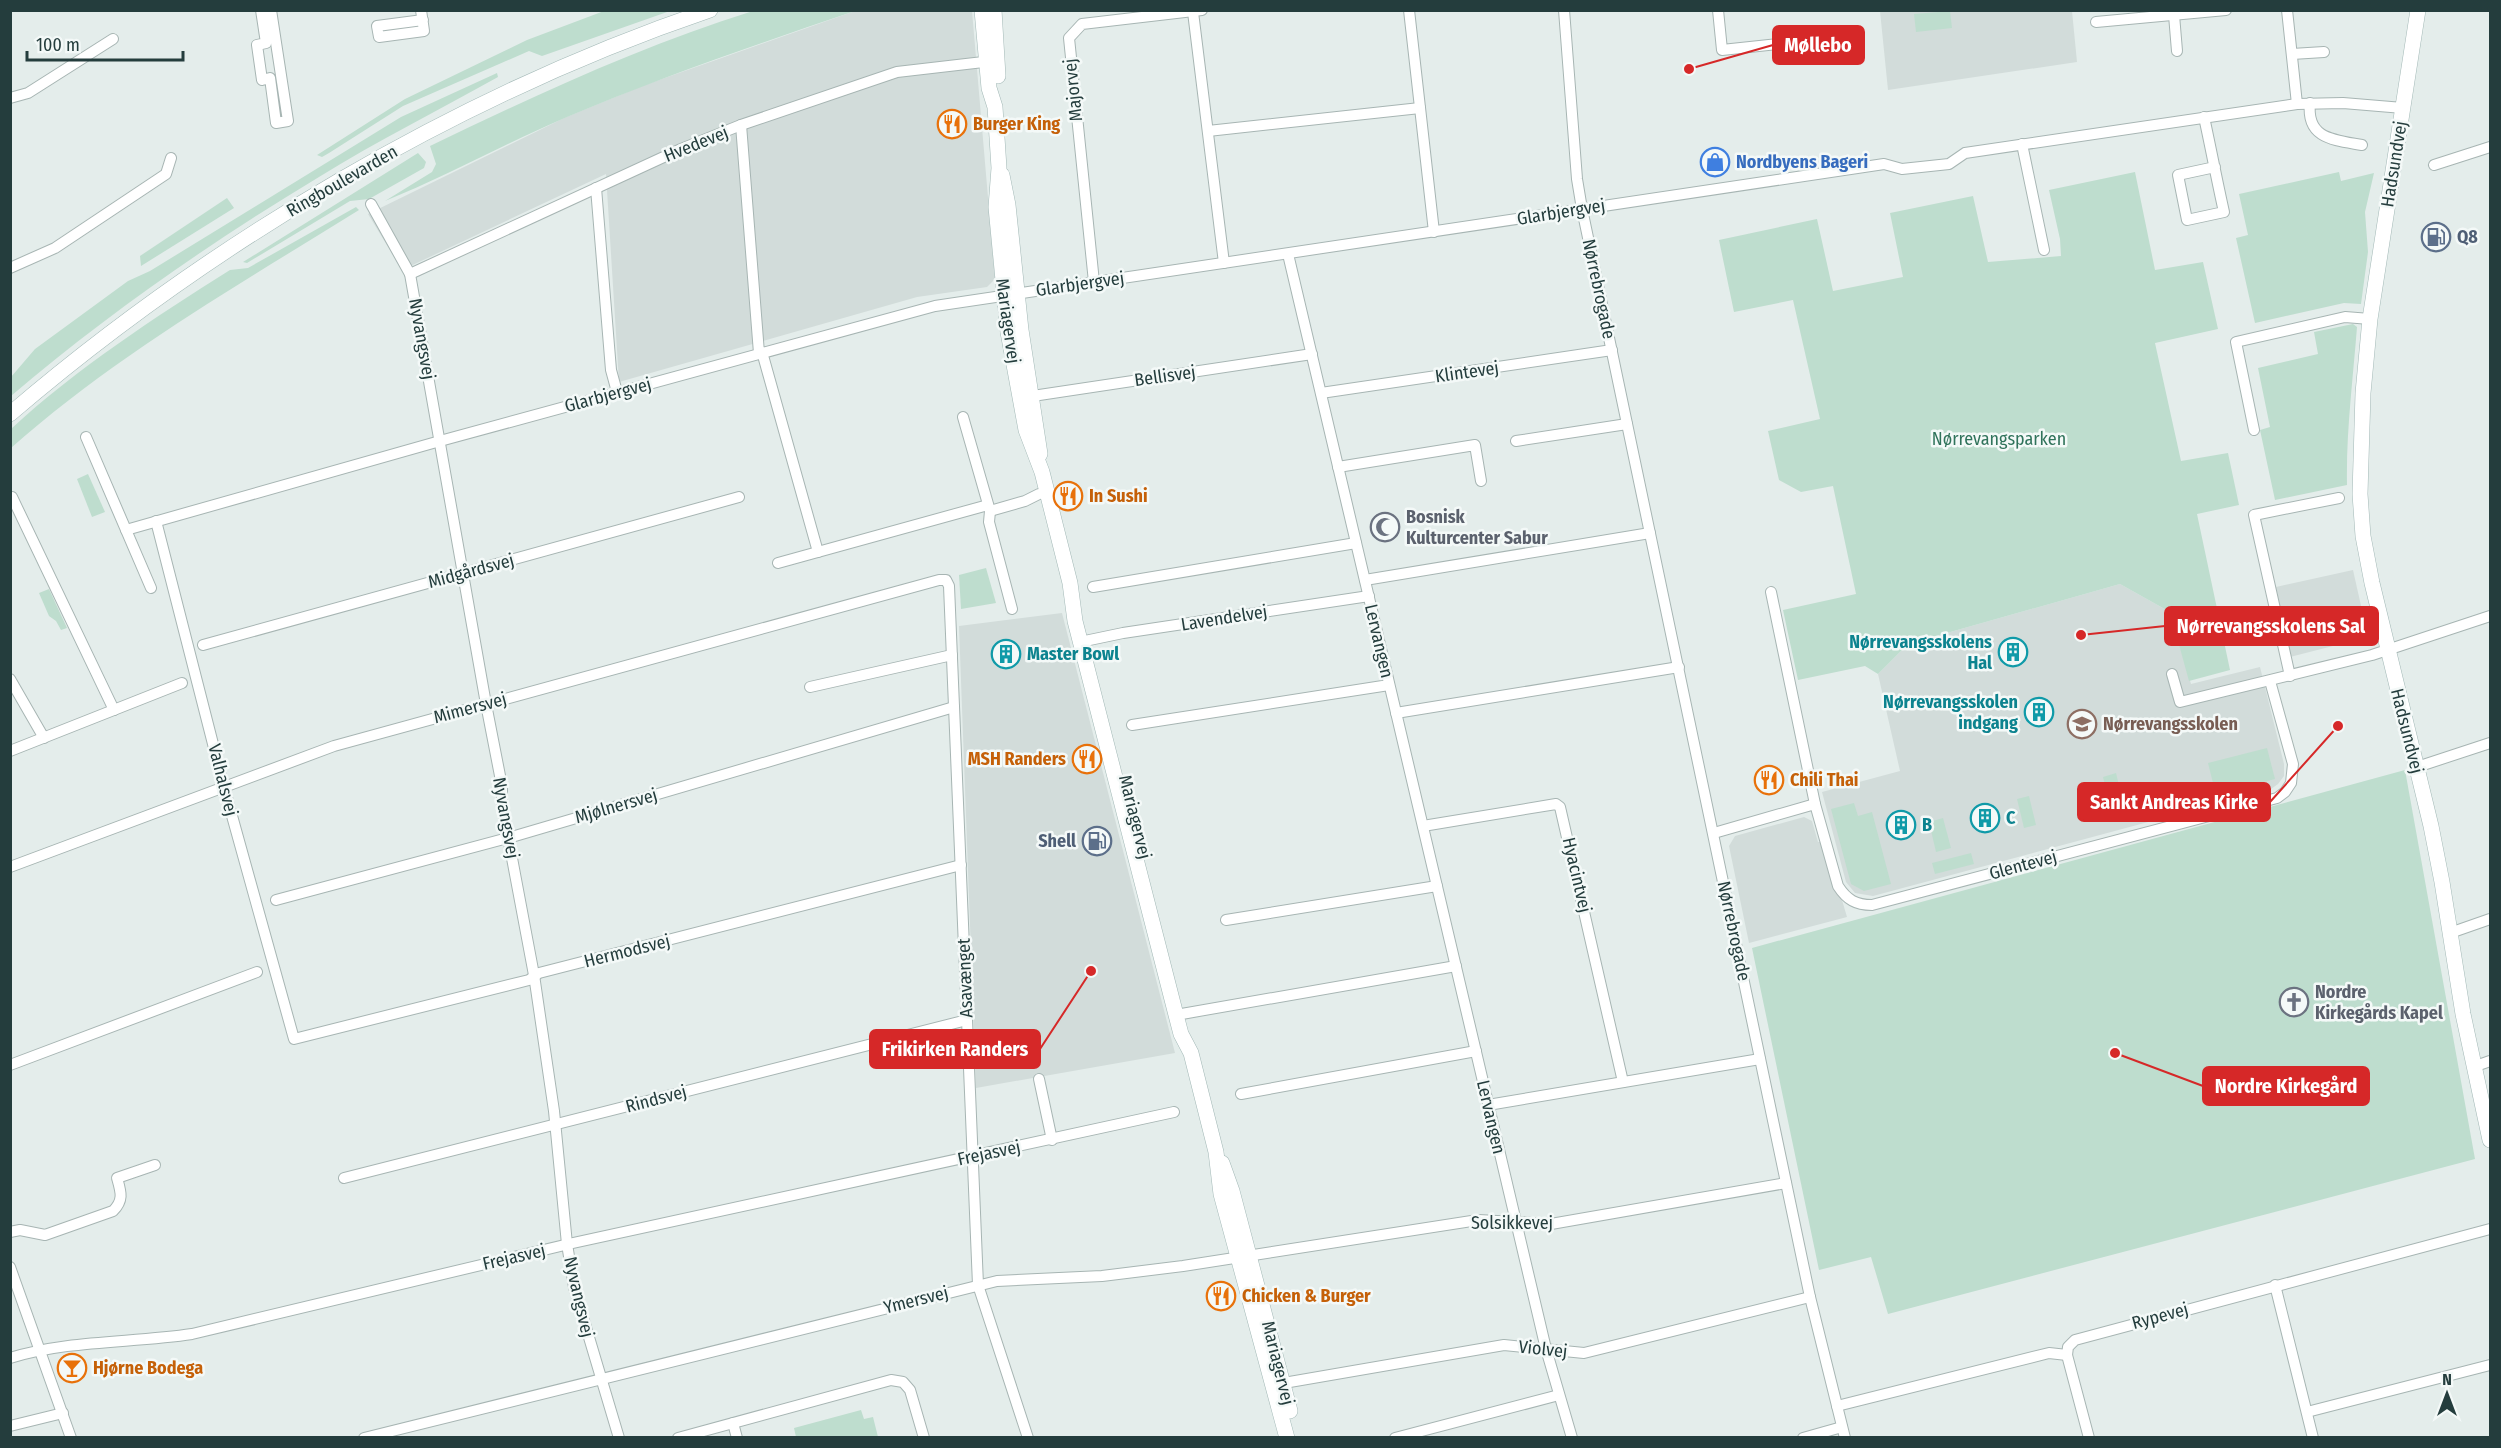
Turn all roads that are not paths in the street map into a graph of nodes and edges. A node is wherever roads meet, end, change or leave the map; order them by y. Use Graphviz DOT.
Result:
graph roads {
  1 [pos="261,10"];
  2 [pos="271,10"];
  3 [pos="710,10"];
  4 [pos="982,10"];
  5 [pos="994,10"];
  6 [pos="1410,10"];
  7 [pos="1563,10"];
  8 [pos="1718,10"];
  9 [pos="2226,10"];
  10 [pos="2288,10"];
  11 [pos="2418,10"];
  12 [pos="1198,11"];
  13 [pos="2197,12"];
  14 [pos="2174,15"];
  15 [pos="2096,22"];
  16 [pos="113,39"];
  17 [pos="1823,39"];
  18 [pos="2177,51"];
  19 [pos="2324,52"];
  20 [pos="2292,54"];
  21 [pos="992,61"];
  22 [pos="10,98"];
  23 [pos="2297,104"];
  24 [pos="2310,104"];
  25 [pos="1420,108"];
  26 [pos="2403,108"];
  27 [pos="2204,117"];
  28 [pos="741,125"];
  29 [pos="1208,131"];
  30 [pos="2022,144"];
  31 [pos="2362,145"];
  32 [pos="2490,147"];
  33 [pos="171,158"];
  34 [pos="2434,165"];
  35 [pos="2215,167"];
  36 [pos="596,188"];
  37 [pos="371,204"];
  38 [pos="1582,209"];
  39 [pos="1434,232"];
  40 [pos="2044,250"];
  41 [pos="1288,254"];
  42 [pos="1224,263"];
  43 [pos="10,268"];
  44 [pos="410,274"];
  45 [pos="1094,282"];
  46 [pos="1010,294"];
  47 [pos="2370,318"];
  48 [pos="1612,350"];
  49 [pos="760,352"];
  50 [pos="1312,354"];
  51 [pos="616,392"];
  52 [pos="1321,393"];
  53 [pos="1026,397"];
  54 [pos="10,414"];
  55 [pos="963,417"];
  56 [pos="1627,424"];
  57 [pos="2254,430"];
  58 [pos="86,437"];
  59 [pos="440,441"];
  60 [pos="1516,441"];
  61 [pos="1338,467"];
  62 [pos="1481,481"];
  63 [pos="1039,494"];
  64 [pos="12,497"];
  65 [pos="739,498"];
  66 [pos="2339,498"];
  67 [pos="989,508"];
  68 [pos="156,521"];
  69 [pos="126,530"];
  70 [pos="1650,533"];
  71 [pos="1356,543"];
  72 [pos="818,552"];
  73 [pos="778,563"];
  74 [pos="464,573"];
  75 [pos="939,580"];
  76 [pos="1365,580"];
  77 [pos="1093,587"];
  78 [pos="151,588"];
  79 [pos="1771,592"];
  80 [pos="1369,596"];
  81 [pos="1012,609"];
  82 [pos="2490,616"];
  83 [pos="1085,640"];
  84 [pos="203,645"];
  85 [pos="2387,648"];
  86 [pos="952,655"];
  87 [pos="1679,667"];
  88 [pos="2172,674"];
  89 [pos="2289,676"];
  90 [pos="10,679"];
  91 [pos="2270,681"];
  92 [pos="182,682"];
  93 [pos="1389,685"];
  94 [pos="810,687"];
  95 [pos="486,704"];
  96 [pos="954,707"];
  97 [pos="114,710"];
  98 [pos="1396,713"];
  99 [pos="1132,725"];
  100 [pos="44,738"];
  101 [pos="2490,742"];
  102 [pos="10,752"];
  103 [pos="2417,767"];
  104 [pos="224,786"];
  105 [pos="1815,804"];
  106 [pos="1423,826"];
  107 [pos="1713,833"];
  108 [pos="510,837"];
  109 [pos="961,865"];
  110 [pos="10,867"];
  111 [pos="1437,886"];
  112 [pos="276,900"];
  113 [pos="2490,919"];
  114 [pos="1226,920"];
  115 [pos="2450,933"];
  116 [pos="1456,966"];
  117 [pos="257,972"];
  118 [pos="534,975"];
  119 [pos="1181,1014"];
  120 [pos="967,1020"];
  121 [pos="294,1039"];
  122 [pos="1476,1051"];
  123 [pos="1760,1059"];
  124 [pos="2490,1061"];
  125 [pos="10,1065"];
  126 [pos="2473,1067"];
  127 [pos="1039,1079"];
  128 [pos="1623,1082"];
  129 [pos="1241,1094"];
  130 [pos="1488,1105"];
  131 [pos="1174,1112"];
  132 [pos="556,1126"];
  133 [pos="1052,1140"];
  134 [pos="2490,1140"];
  135 [pos="972,1157"];
  136 [pos="155,1165"];
  137 [pos="344,1178"];
  138 [pos="1786,1183"];
  139 [pos="1516,1222"];
  140 [pos="2490,1229"];
  141 [pos="10,1232"];
  142 [pos="567,1244"];
  143 [pos="1244,1257"];
  144 [pos="10,1267"];
  145 [pos="978,1285"];
  146 [pos="2275,1285"];
  147 [pos="1810,1297"];
  148 [pos="40,1349"];
  149 [pos="1546,1349"];
  150 [pos="2067,1355"];
  151 [pos="10,1358"];
  152 [pos="2490,1365"];
  153 [pos="601,1380"];
  154 [pos="1278,1384"];
  155 [pos="1559,1395"];
  156 [pos="1837,1406"];
  157 [pos="2307,1412"];
  158 [pos="63,1413"];
  159 [pos="733,1423"];
  160 [pos="10,1426"];
  161 [pos="1844,1432"];
  162 [pos="71,1437"];
  163 [pos="364,1437"];
  164 [pos="619,1437"];
  165 [pos="678,1437"];
  166 [pos="737,1437"];
  167 [pos="924,1437"];
  168 [pos="1028,1437"];
  169 [pos="1287,1437"];
  170 [pos="1297,1437"];
  171 [pos="1395,1437"];
  172 [pos="1572,1437"];
  173 [pos="1803,1437"];
  174 [pos="2089,1437"];
  175 [pos="2313,1437"];
  1 -- 2 [label="street"];
  3 -- 54 [label="street, Ringboulevarden"];
  4 -- 21 [label="street, Mariagervej"];
  5 -- 21 [label="street, Mariagervej"];
  6 -- 25 [label="street"];
  7 -- 38 [label="street, Nørrebrogade"];
  8 -- 17 [label="street"];
  9 -- 13 [label="street"];
  10 -- 20 [label="street"];
  11 -- 26 [label="street, Hadsundvej"];
  12 -- 29 [label="street"];
  12 -- 45 [label="street, Majorvej"];
  13 -- 14 [label="street"];
  14 -- 15 [label="street"];
  14 -- 18 [label="street"];
  16 -- 22 [label="street"];
  19 -- 20 [label="street"];
  20 -- 23 [label="street"];
  21 -- 28 [label="street, Hvedevej"];
  21 -- 46 [label="street, Mariagervej"];
  23 -- 24 [label="street, Glarbjergvej"];
  23 -- 27 [label="street, Glarbjergvej"];
  24 -- 26 [label="street, Glarbjergvej"];
  24 -- 31 [label="street"];
  25 -- 29 [label="street"];
  25 -- 39 [label="street"];
  26 -- 47 [label="street, Hadsundvej"];
  27 -- 30 [label="street, Glarbjergvej"];
  27 -- 35 [label="street"];
  28 -- 36 [label="street, Hvedevej"];
  28 -- 49 [label="street"];
  29 -- 42 [label="street"];
  30 -- 38 [label="street, Glarbjergvej"];
  30 -- 40 [label="street"];
  32 -- 34 [label="street"];
  33 -- 43 [label="street"];
  35 -- 35 [label="street"];
  36 -- 44 [label="street, Hvedevej"];
  36 -- 51 [label="street"];
  37 -- 44 [label="street, Nyvangsvej"];
  38 -- 39 [label="street, Glarbjergvej"];
  38 -- 48 [label="street, Nørrebrogade"];
  39 -- 41 [label="street, Glarbjergvej"];
  41 -- 42 [label="street, Glarbjergvej"];
  41 -- 50 [label="street, Lervangen"];
  42 -- 45 [label="street, Glarbjergvej"];
  44 -- 59 [label="street, Nyvangsvej"];
  45 -- 46 [label="street, Glarbjergvej"];
  46 -- 49 [label="street, Glarbjergvej"];
  46 -- 53 [label="street, Mariagervej"];
  47 -- 57 [label="street"];
  47 -- 85 [label="street, Hadsundvej"];
  48 -- 52 [label="street, Klintevej"];
  48 -- 56 [label="street, Nørrebrogade"];
  49 -- 51 [label="street, Glarbjergvej"];
  49 -- 72 [label="street"];
  50 -- 52 [label="street, Lervangen"];
  50 -- 53 [label="street, Bellisvej"];
  51 -- 59 [label="street, Glarbjergvej"];
  52 -- 61 [label="street, Lervangen"];
  53 -- 83 [label="street, Mariagervej"];
  55 -- 67 [label="street"];
  56 -- 60 [label="street"];
  56 -- 70 [label="street, Nørrebrogade"];
  58 -- 69 [label="street"];
  59 -- 68 [label="street, Glarbjergvej"];
  59 -- 74 [label="street, Nyvangsvej"];
  61 -- 62 [label="street"];
  61 -- 71 [label="street, Lervangen"];
  63 -- 67 [label="street"];
  64 -- 97 [label="street"];
  65 -- 74 [label="street, Midgårdsvej"];
  66 -- 89 [label="street"];
  67 -- 72 [label="street"];
  67 -- 81 [label="street"];
  68 -- 69 [label="street, Glarbjergvej"];
  68 -- 104 [label="street, Valhalsvej"];
  69 -- 78 [label="street"];
  70 -- 76 [label="street"];
  70 -- 87 [label="street, Nørrebrogade"];
  71 -- 76 [label="street, Lervangen"];
  71 -- 77 [label="street"];
  72 -- 73 [label="street"];
  74 -- 84 [label="street, Midgårdsvej"];
  74 -- 95 [label="street, Nyvangsvej"];
  75 -- 86 [label="street, Asavænget"];
  75 -- 95 [label="street, Mimersvej"];
  76 -- 80 [label="street, Lervangen"];
  79 -- 105 [label="street, Glentevej"];
  80 -- 83 [label="street, Lavendelvej"];
  80 -- 93 [label="street, Lervangen"];
  82 -- 85 [label="street"];
  83 -- 119 [label="street, Mariagervej"];
  85 -- 89 [label="street"];
  85 -- 103 [label="street, Hadsundvej"];
  86 -- 94 [label="street"];
  86 -- 96 [label="street, Asavænget"];
  87 -- 98 [label="street"];
  87 -- 107 [label="street, Nørrebrogade"];
  88 -- 91 [label="street"];
  89 -- 91 [label="street"];
  90 -- 100 [label="street"];
  91 -- 105 [label="street, Glentevej"];
  92 -- 97 [label="street"];
  93 -- 98 [label="street, Lervangen"];
  93 -- 99 [label="street"];
  95 -- 104 [label="street, Mimersvej"];
  95 -- 108 [label="street, Nyvangsvej"];
  96 -- 108 [label="street, Mjølnersvej"];
  96 -- 109 [label="street, Asavænget"];
  97 -- 100 [label="street"];
  98 -- 106 [label="street, Lervangen"];
  100 -- 102 [label="street"];
  101 -- 103 [label="street"];
  103 -- 115 [label="street, Hadsundvej"];
  104 -- 110 [label="street, Mimersvej"];
  104 -- 121 [label="street, Valhalsvej"];
  105 -- 107 [label="street"];
  106 -- 111 [label="street, Lervangen"];
  106 -- 128 [label="street, Hyacintvej"];
  107 -- 123 [label="street, Nørrebrogade"];
  108 -- 112 [label="street, Mjølnersvej"];
  108 -- 118 [label="street, Nyvangsvej"];
  109 -- 118 [label="street, Hermodsvej"];
  109 -- 120 [label="street, Asavænget"];
  111 -- 114 [label="street"];
  111 -- 116 [label="street, Lervangen"];
  113 -- 115 [label="street"];
  115 -- 126 [label="street, Hadsundvej"];
  116 -- 119 [label="street"];
  116 -- 122 [label="street, Lervangen"];
  117 -- 125 [label="street"];
  118 -- 121 [label="street, Hermodsvej"];
  118 -- 132 [label="street, Nyvangsvej"];
  119 -- 143 [label="street, Mariagervej"];
  120 -- 132 [label="street, Rindsvej"];
  120 -- 135 [label="street, Asavænget"];
  122 -- 129 [label="street"];
  122 -- 130 [label="street, Lervangen"];
  123 -- 128 [label="street"];
  123 -- 138 [label="street, Nørrebrogade"];
  124 -- 126 [label="street"];
  126 -- 134 [label="street, Hadsundvej"];
  127 -- 133 [label="street"];
  128 -- 130 [label="street"];
  130 -- 139 [label="street, Lervangen"];
  131 -- 133 [label="street, Frejasvej"];
  132 -- 137 [label="street, Rindsvej"];
  132 -- 142 [label="street, Nyvangsvej"];
  133 -- 135 [label="street, Frejasvej"];
  135 -- 142 [label="street, Frejasvej"];
  135 -- 145 [label="street, Asavænget"];
  136 -- 141 [label="street"];
  138 -- 139 [label="street, Solsikkevej"];
  138 -- 147 [label="street, Nørrebrogade"];
  139 -- 143 [label="street, Solsikkevej"];
  139 -- 149 [label="street, Lervangen"];
  140 -- 146 [label="street, Rypevej"];
  142 -- 148 [label="street, Frejasvej"];
  142 -- 153 [label="street, Nyvangsvej"];
  143 -- 145 [label="street, Ymersvej"];
  143 -- 154 [label="street, Mariagervej"];
  144 -- 148 [label="street"];
  145 -- 153 [label="street, Ymersvej"];
  145 -- 168 [label="street, Asavænget"];
  146 -- 150 [label="street, Rypevej"];
  146 -- 157 [label="street"];
  147 -- 149 [label="street, Violvej"];
  147 -- 156 [label="street, Nørrebrogade"];
  148 -- 151 [label="street, Frejasvej"];
  148 -- 158 [label="street"];
  149 -- 154 [label="street, Violvej"];
  149 -- 155 [label="street, Lervangen"];
  150 -- 156 [label="street"];
  150 -- 174 [label="street"];
  152 -- 157 [label="street"];
  153 -- 163 [label="street, Ymersvej"];
  153 -- 164 [label="street, Nyvangsvej"];
  154 -- 169 [label="street, Mariagervej"];
  154 -- 170 [label="street, Mariagervej"];
  155 -- 171 [label="street"];
  155 -- 172 [label="street, Lervangen"];
  156 -- 161 [label="street, Nørrebrogade"];
  157 -- 175 [label="street"];
  158 -- 160 [label="street"];
  158 -- 162 [label="street"];
  159 -- 165 [label="street"];
  159 -- 166 [label="street"];
  159 -- 167 [label="street"];
  161 -- 173 [label="street"];
}
